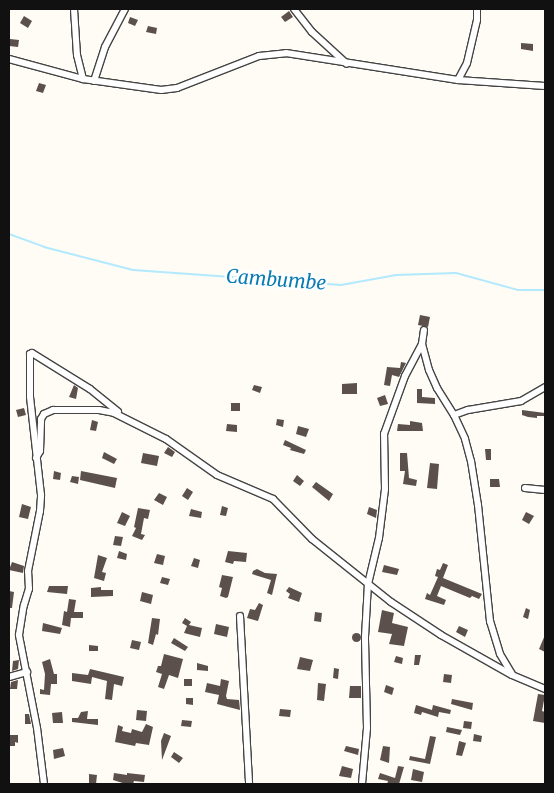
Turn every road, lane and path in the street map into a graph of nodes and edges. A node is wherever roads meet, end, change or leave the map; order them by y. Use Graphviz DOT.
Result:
graph roads {
  1 [pos="74,9"];
  2 [pos="125,9"];
  3 [pos="294,9"];
  4 [pos="477,9"];
  5 [pos="9,59"];
  6 [pos="347,64"];
  7 [pos="83,79"];
  8 [pos="458,80"];
  9 [pos="94,81"];
  10 [pos="545,86"];
  11 [pos="424,330"];
  12 [pos="422,344"];
  13 [pos="545,387"];
  14 [pos="454,415"];
  15 [pos="123,417"];
  16 [pos="36,458"];
  17 [pos="525,488"];
  18 [pos="545,490"];
  19 [pos="368,584"];
  20 [pos="240,616"];
  21 [pos="27,672"];
  22 [pos="512,675"];
  23 [pos="9,677"];
  24 [pos="545,689"];
  25 [pos="44,784"];
  26 [pos="248,784"];
  27 [pos="362,784"];
  1 -- 7 [label="street"];
  2 -- 9 [label="street"];
  3 -- 6 [label="street"];
  4 -- 8 [label="street"];
  5 -- 7 [label="street"];
  6 -- 8 [label="street"];
  6 -- 9 [label="street"];
  7 -- 9 [label="street"];
  8 -- 10 [label="street"];
  11 -- 12 [label="street"];
  12 -- 14 [label="street"];
  12 -- 19 [label="street"];
  13 -- 14 [label="street"];
  14 -- 22 [label="street"];
  15 -- 16 [label="street"];
  15 -- 16 [label="street"];
  15 -- 19 [label="street"];
  16 -- 21 [label="street"];
  17 -- 18 [label="street"];
  19 -- 22 [label="street"];
  19 -- 27 [label="street"];
  20 -- 26 [label="street"];
  21 -- 23 [label="street"];
  21 -- 25 [label="street"];
  22 -- 24 [label="street"];
}
